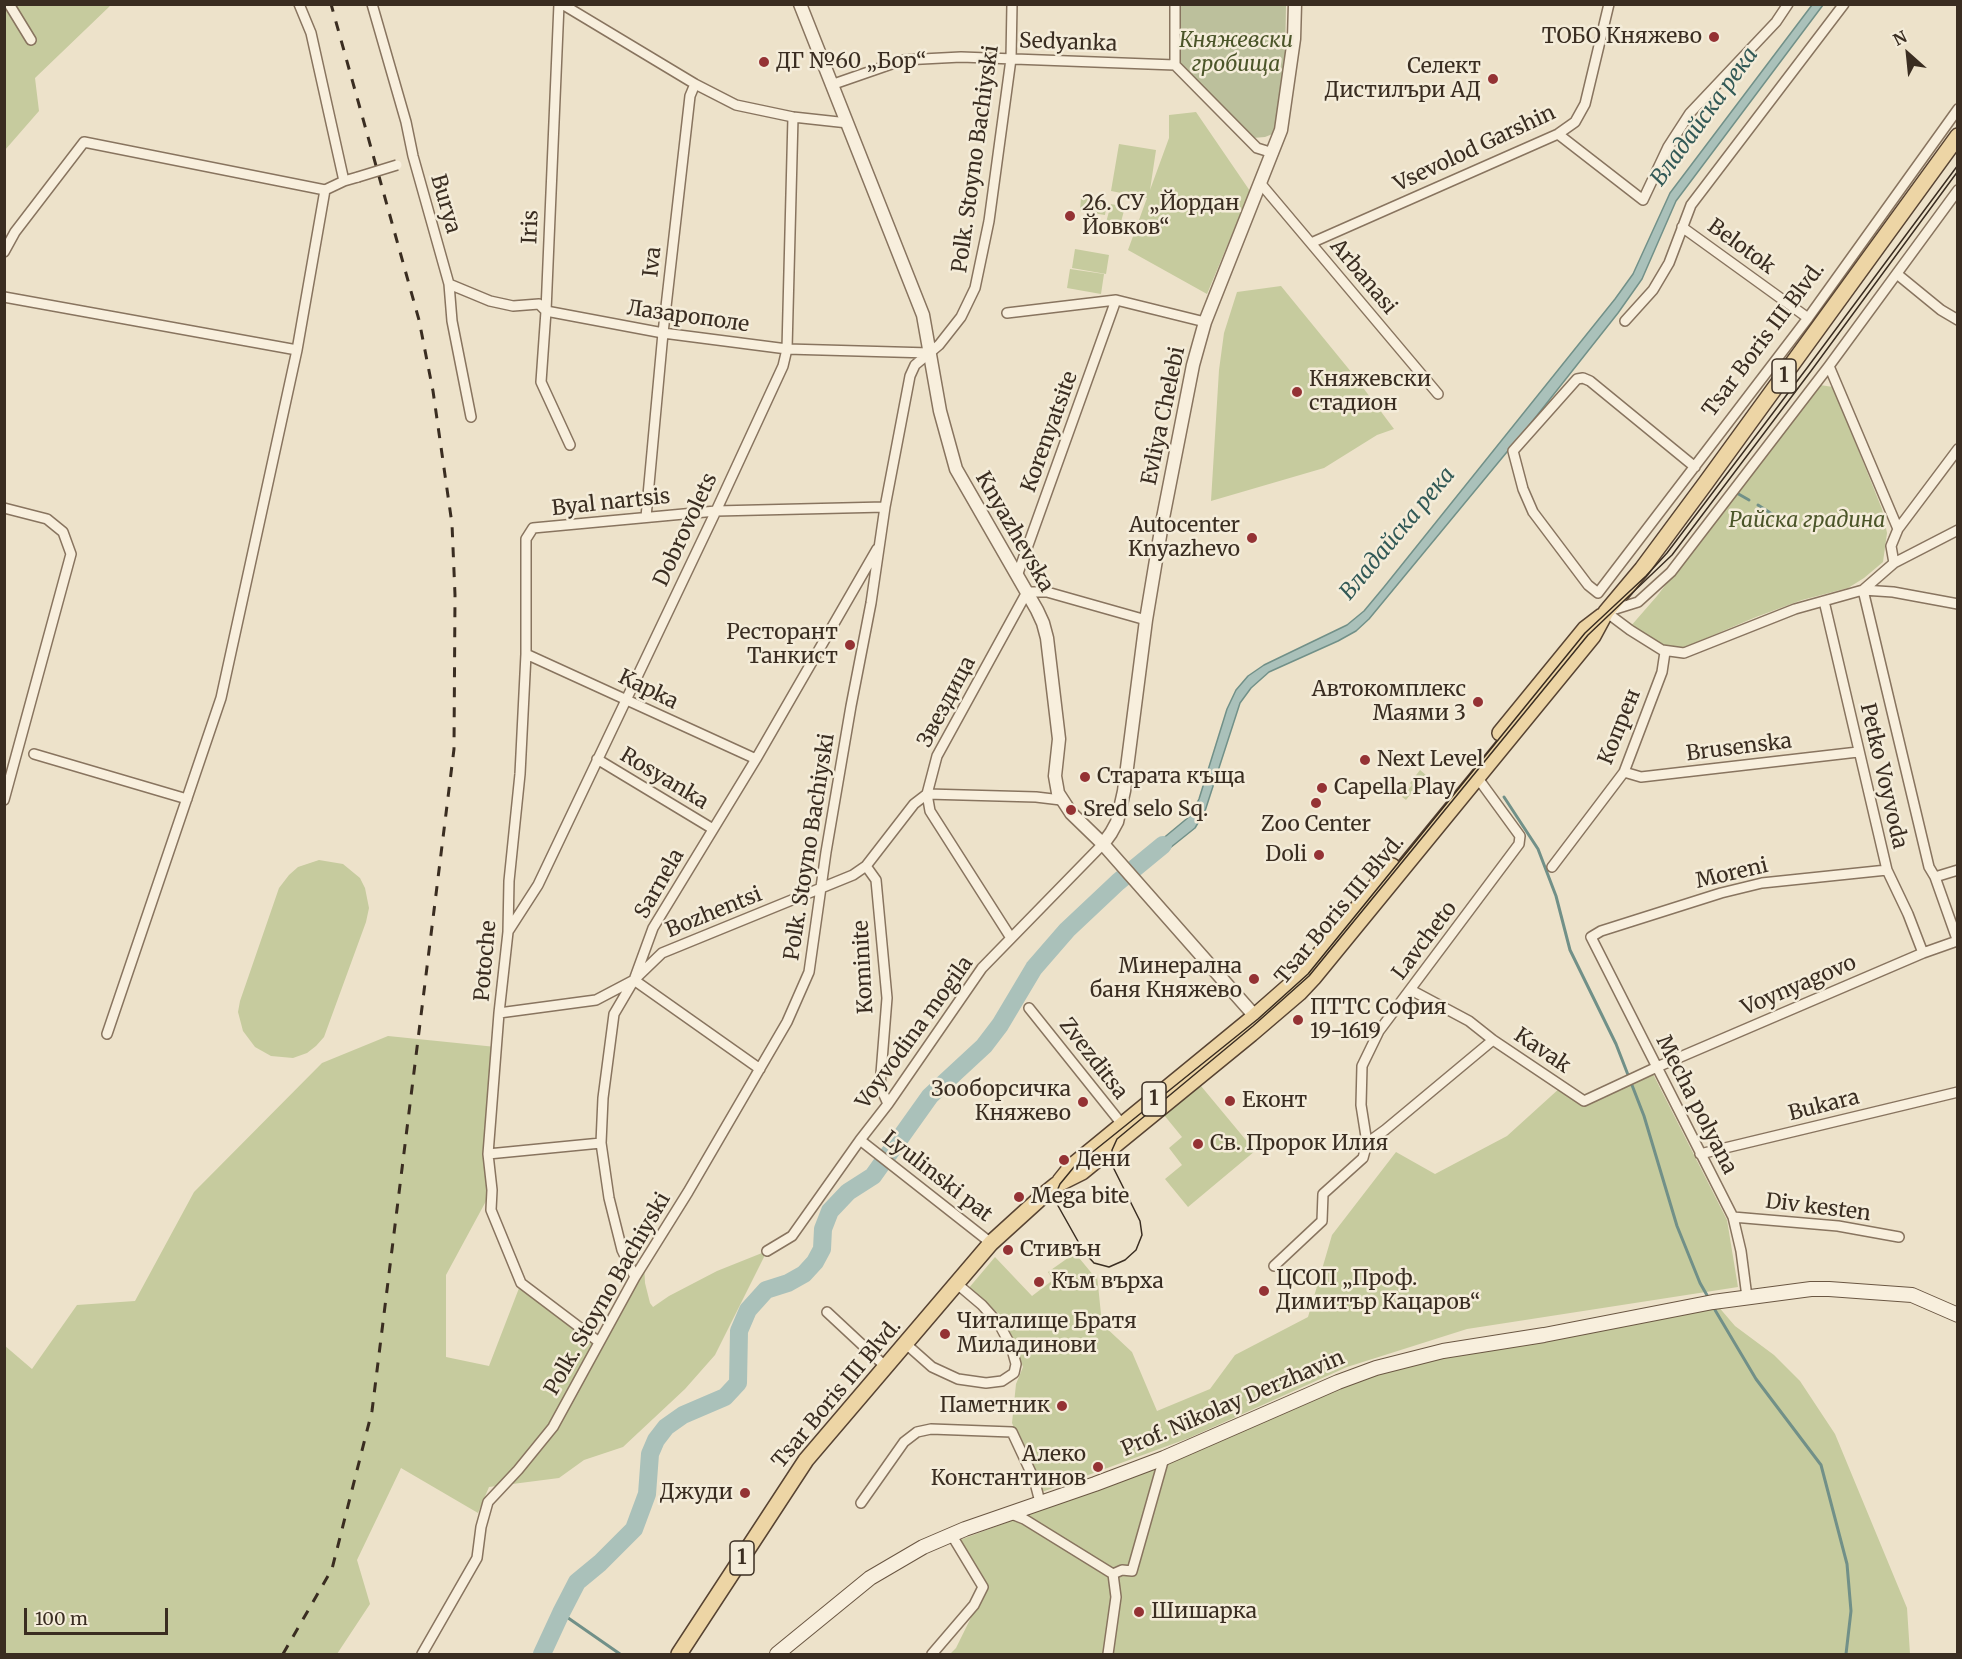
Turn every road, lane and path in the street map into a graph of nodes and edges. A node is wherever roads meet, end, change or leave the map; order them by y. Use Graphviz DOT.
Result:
graph roads {
  1 [pos="9,4"];
  2 [pos="299,4"];
  3 [pos="372,4"];
  4 [pos="560,4"];
  5 [pos="800,4"];
  6 [pos="1012,4"];
  7 [pos="1176,4"];
  8 [pos="1295,4"];
  9 [pos="1609,4"];
  10 [pos="1788,4"];
  11 [pos="1844,4"];
  12 [pos="31,40"];
  13 [pos="1011,59"];
  14 [pos="1174,65"];
  15 [pos="695,84"];
  16 [pos="831,85"];
  17 [pos="1958,109"];
  18 [pos="793,117"];
  19 [pos="848,123"];
  20 [pos="1558,134"];
  21 [pos="1958,136"];
  22 [pos="1273,153"];
  23 [pos="413,156"];
  24 [pos="344,181"];
  25 [pos="1261,184"];
  26 [pos="325,190"];
  27 [pos="1958,190"];
  28 [pos="1682,227"];
  29 [pos="1311,243"];
  30 [pos="4,252"];
  31 [pos="1897,274"];
  32 [pos="449,284"];
  33 [pos="4,297"];
  34 [pos="1116,300"];
  35 [pos="546,311"];
  36 [pos="1007,313"];
  37 [pos="1808,318"];
  38 [pos="1958,320"];
  39 [pos="1625,321"];
  40 [pos="1205,322"];
  41 [pos="663,333"];
  42 [pos="787,349"];
  43 [pos="297,350"];
  44 [pos="930,353"];
  45 [pos="1829,366"];
  46 [pos="1438,394"];
  47 [pos="471,417"];
  48 [pos="570,445"];
  49 [pos="1958,449"];
  50 [pos="1695,467"];
  51 [pos="885,507"];
  52 [pos="4,508"];
  53 [pos="716,511"];
  54 [pos="646,517"];
  55 [pos="1898,529"];
  56 [pos="1958,530"];
  57 [pos="526,539"];
  58 [pos="880,544"];
  59 [pos="1894,563"];
  60 [pos="1017,576"];
  61 [pos="1863,590"];
  62 [pos="1027,591"];
  63 [pos="1598,593"];
  64 [pos="1824,601"];
  65 [pos="1958,604"];
  66 [pos="1606,612"];
  67 [pos="1146,620"];
  68 [pos="1665,652"];
  69 [pos="525,654"];
  70 [pos="626,699"];
  71 [pos="1858,752"];
  72 [pos="34,754"];
  73 [pos="597,759"];
  74 [pos="756,759"];
  75 [pos="1624,772"];
  76 [pos="1477,777"];
  77 [pos="927,794"];
  78 [pos="187,799"];
  79 [pos="4,800"];
  80 [pos="1061,800"];
  81 [pos="713,829"];
  82 [pos="1103,844"];
  83 [pos="866,866"];
  84 [pos="1552,867"];
  85 [pos="1887,870"];
  86 [pos="1958,870"];
  87 [pos="1935,877"];
  88 [pos="820,889"];
  89 [pos="508,932"];
  90 [pos="1591,937"];
  91 [pos="1011,938"];
  92 [pos="1957,941"];
  93 [pos="1923,953"];
  94 [pos="634,980"];
  95 [pos="1411,990"];
  96 [pos="1029,1008"];
  97 [pos="499,1013"];
  98 [pos="1259,1020"];
  99 [pos="107,1034"];
  100 [pos="1493,1040"];
  101 [pos="1657,1067"];
  102 [pos="760,1069"];
  103 [pos="1958,1092"];
  104 [pos="888,1104"];
  105 [pos="1126,1129"];
  106 [pos="601,1143"];
  107 [pos="863,1143"];
  108 [pos="1367,1143"];
  109 [pos="488,1154"];
  110 [pos="1700,1154"];
  111 [pos="1733,1217"];
  112 [pos="1899,1237"];
  113 [pos="991,1243"];
  114 [pos="767,1251"];
  115 [pos="1274,1266"];
  116 [pos="635,1277"];
  117 [pos="956,1283"];
  118 [pos="1747,1297"];
  119 [pos="827,1312"];
  120 [pos="1958,1315"];
  121 [pos="599,1342"];
  122 [pos="906,1344"];
  123 [pos="886,1367"];
  124 [pos="1164,1458"];
  125 [pos="1040,1502"];
  126 [pos="861,1503"];
  127 [pos="1008,1513"];
  128 [pos="951,1534"];
  129 [pos="1113,1574"];
  130 [pos="422,1654"];
  131 [pos="680,1654"];
  132 [pos="777,1654"];
  133 [pos="932,1654"];
  134 [pos="1108,1654"];
  1 -- 12 [label="street"];
  2 -- 24 [label="street"];
  3 -- 23 [label="street, Burya"];
  4 -- 15 [label="street"];
  4 -- 35 [label="street, Iris"];
  5 -- 16 [label="street, Knyazhevska"];
  6 -- 13 [label="street, Polk. Stoyno Bachiyski"];
  7 -- 14 [label="street"];
  8 -- 22 [label="street, Evliya Chelebi"];
  9 -- 20 [label="street, Vsevolod Garshin"];
  10 -- 20 [label="street"];
  11 -- 28 [label="street"];
  13 -- 14 [label="street, Sedyanka"];
  13 -- 16 [label="street, Sedyanka"];
  13 -- 44 [label="street, Polk. Stoyno Bachiyski"];
  14 -- 22 [label="street"];
  15 -- 18 [label="street"];
  15 -- 41 [label="street, Iva"];
  16 -- 19 [label="street, Knyazhevska"];
  17 -- 37 [label="street, Tsar Boris III Blvd."];
  18 -- 19 [label="street"];
  18 -- 42 [label="street, Dobrovolets"];
  19 -- 44 [label="street, Knyazhevska"];
  20 -- 29 [label="street, Vsevolod Garshin"];
  21 -- 66 [label="main road, Tsar Boris III Blvd. / 1"];
  22 -- 25 [label="street, Evliya Chelebi"];
  23 -- 24 [label="street, bridge"];
  23 -- 32 [label="street, Burya"];
  24 -- 26 [label="street"];
  25 -- 29 [label="street, Arbanasi"];
  25 -- 40 [label="street, Evliya Chelebi"];
  26 -- 30 [label="street"];
  26 -- 43 [label="street"];
  27 -- 31 [label="street, Tsar Boris III Blvd."];
  28 -- 37 [label="street, Belotok"];
  28 -- 39 [label="street"];
  29 -- 46 [label="street, Arbanasi"];
  31 -- 38 [label="street"];
  31 -- 45 [label="street, Tsar Boris III Blvd."];
  32 -- 35 [label="street, Лазарополе"];
  32 -- 47 [label="street, Burya"];
  33 -- 43 [label="street"];
  34 -- 36 [label="street"];
  34 -- 40 [label="street"];
  34 -- 60 [label="street, Korenyatsite"];
  35 -- 41 [label="street, Лазарополе"];
  35 -- 48 [label="street, Iris"];
  37 -- 50 [label="street, Tsar Boris III Blvd."];
  40 -- 67 [label="street, Evliya Chelebi"];
  41 -- 42 [label="street, Лазарополе"];
  41 -- 54 [label="street, Iva"];
  42 -- 44 [label="street, Лазарополе"];
  42 -- 53 [label="street, Dobrovolets"];
  43 -- 78 [label="street"];
  44 -- 51 [label="street, Polk. Stoyno Bachiyski"];
  44 -- 60 [label="street, Knyazhevska"];
  45 -- 55 [label="street"];
  45 -- 66 [label="street, Tsar Boris III Blvd."];
  49 -- 55 [label="street"];
  50 -- 63 [label="street, Tsar Boris III Blvd."];
  50 -- 63 [label="street"];
  51 -- 53 [label="street, Byal nartsis"];
  51 -- 58 [label="street, Polk. Stoyno Bachiyski"];
  52 -- 79 [label="street"];
  53 -- 54 [label="street, Byal nartsis"];
  53 -- 70 [label="street, Dobrovolets"];
  54 -- 57 [label="street, Byal nartsis"];
  55 -- 59 [label="street"];
  56 -- 59 [label="street"];
  57 -- 69 [label="street, Potoche"];
  58 -- 74 [label="street, Sarnela"];
  58 -- 88 [label="street, Polk. Stoyno Bachiyski"];
  59 -- 61 [label="street"];
  60 -- 62 [label="street, Knyazhevska"];
  61 -- 64 [label="street"];
  61 -- 65 [label="street"];
  61 -- 87 [label="street, Petko Voyvoda"];
  62 -- 67 [label="street"];
  62 -- 77 [label="street, Звездица"];
  62 -- 80 [label="street, Knyazhevska"];
  63 -- 66 [label="street"];
  64 -- 68 [label="street"];
  64 -- 71 [label="street, Petko Voyvoda"];
  66 -- 68 [label="street"];
  66 -- 76 [label="main road, Tsar Boris III Blvd. / 1"];
  66 -- 98 [label="main road, Tsar Boris III Blvd. / 1"];
  67 -- 82 [label="street, Evliya Chelebi"];
  68 -- 75 [label="street, Копрен"];
  69 -- 70 [label="street, Kapka"];
  69 -- 89 [label="street, Potoche"];
  70 -- 73 [label="street, Dobrovolets"];
  70 -- 74 [label="street, Kapka"];
  71 -- 75 [label="street, Brusenska"];
  71 -- 85 [label="street, Petko Voyvoda"];
  72 -- 78 [label="street"];
  73 -- 81 [label="street, Rosyanka"];
  73 -- 89 [label="street, Dobrovolets"];
  74 -- 81 [label="street, Sarnela"];
  75 -- 84 [label="street, Копрен"];
  76 -- 95 [label="street, Lavcheto"];
  76 -- 98 [label="main road, Tsar Boris III Blvd. / 1"];
  77 -- 80 [label="street"];
  77 -- 83 [label="street, Bozhentsi"];
  77 -- 91 [label="street"];
  78 -- 99 [label="street"];
  80 -- 82 [label="street"];
  81 -- 94 [label="street, Sarnela"];
  82 -- 91 [label="street, Voyvodina mogila"];
  82 -- 98 [label="street"];
  83 -- 88 [label="street, Bozhentsi"];
  83 -- 104 [label="street, Kominite"];
  85 -- 90 [label="street, Moreni"];
  85 -- 93 [label="street, Petko Voyvoda"];
  86 -- 87 [label="street"];
  87 -- 92 [label="street, Petko Voyvoda"];
  88 -- 94 [label="street, Bozhentsi"];
  88 -- 102 [label="street, Polk. Stoyno Bachiyski"];
  89 -- 97 [label="street, Potoche"];
  90 -- 101 [label="street, Mecha polyana"];
  91 -- 104 [label="street, Voyvodina mogila"];
  92 -- 93 [label="street, Voynyagovo"];
  93 -- 101 [label="street, Voynyagovo"];
  94 -- 97 [label="street, Bozhentsi"];
  94 -- 102 [label="street"];
  94 -- 106 [label="street, Sarnela"];
  95 -- 100 [label="street, Kavak"];
  95 -- 108 [label="street, Lavcheto"];
  96 -- 105 [label="street, Zvezditsa"];
  97 -- 109 [label="street, Potoche"];
  98 -- 105 [label="main road, Tsar Boris III Blvd. / 1"];
  100 -- 101 [label="street, Kavak"];
  100 -- 108 [label="street"];
  101 -- 110 [label="street, Mecha polyana"];
  102 -- 116 [label="street, Polk. Stoyno Bachiyski"];
  103 -- 110 [label="street, Bukara"];
  104 -- 107 [label="street, Voyvodina mogila"];
  105 -- 113 [label="main road, Tsar Boris III Blvd. / 1"];
  106 -- 109 [label="street"];
  106 -- 116 [label="street, Sarnela"];
  107 -- 113 [label="street, Lyulinski pat"];
  107 -- 114 [label="street, Voyvodina mogila"];
  108 -- 115 [label="street"];
  109 -- 121 [label="street, Potoche"];
  110 -- 111 [label="street, Mecha polyana"];
  111 -- 112 [label="street, Div kesten"];
  111 -- 118 [label="street, Mecha polyana"];
  113 -- 117 [label="main road, Tsar Boris III Blvd. / 1"];
  116 -- 121 [label="street, Polk. Stoyno Bachiyski"];
  117 -- 122 [label="main road, Tsar Boris III Blvd. / 1"];
  117 -- 122 [label="street"];
  118 -- 120 [label="main road, Prof. Nikolay Derzhavin"];
  118 -- 124 [label="main road, Prof. Nikolay Derzhavin"];
  119 -- 123 [label="street"];
  121 -- 130 [label="street, Polk. Stoyno Bachiyski"];
  122 -- 123 [label="main road, Tsar Boris III Blvd. / 1"];
  123 -- 131 [label="main road, Tsar Boris III Blvd. / 1"];
  124 -- 125 [label="main road, Prof. Nikolay Derzhavin"];
  124 -- 129 [label="street"];
  125 -- 126 [label="street"];
  125 -- 127 [label="main road, Prof. Nikolay Derzhavin"];
  127 -- 128 [label="main road, Prof. Nikolay Derzhavin"];
  127 -- 129 [label="street"];
  128 -- 132 [label="main road, Prof. Nikolay Derzhavin"];
  128 -- 133 [label="street"];
  129 -- 134 [label="street"];
}
